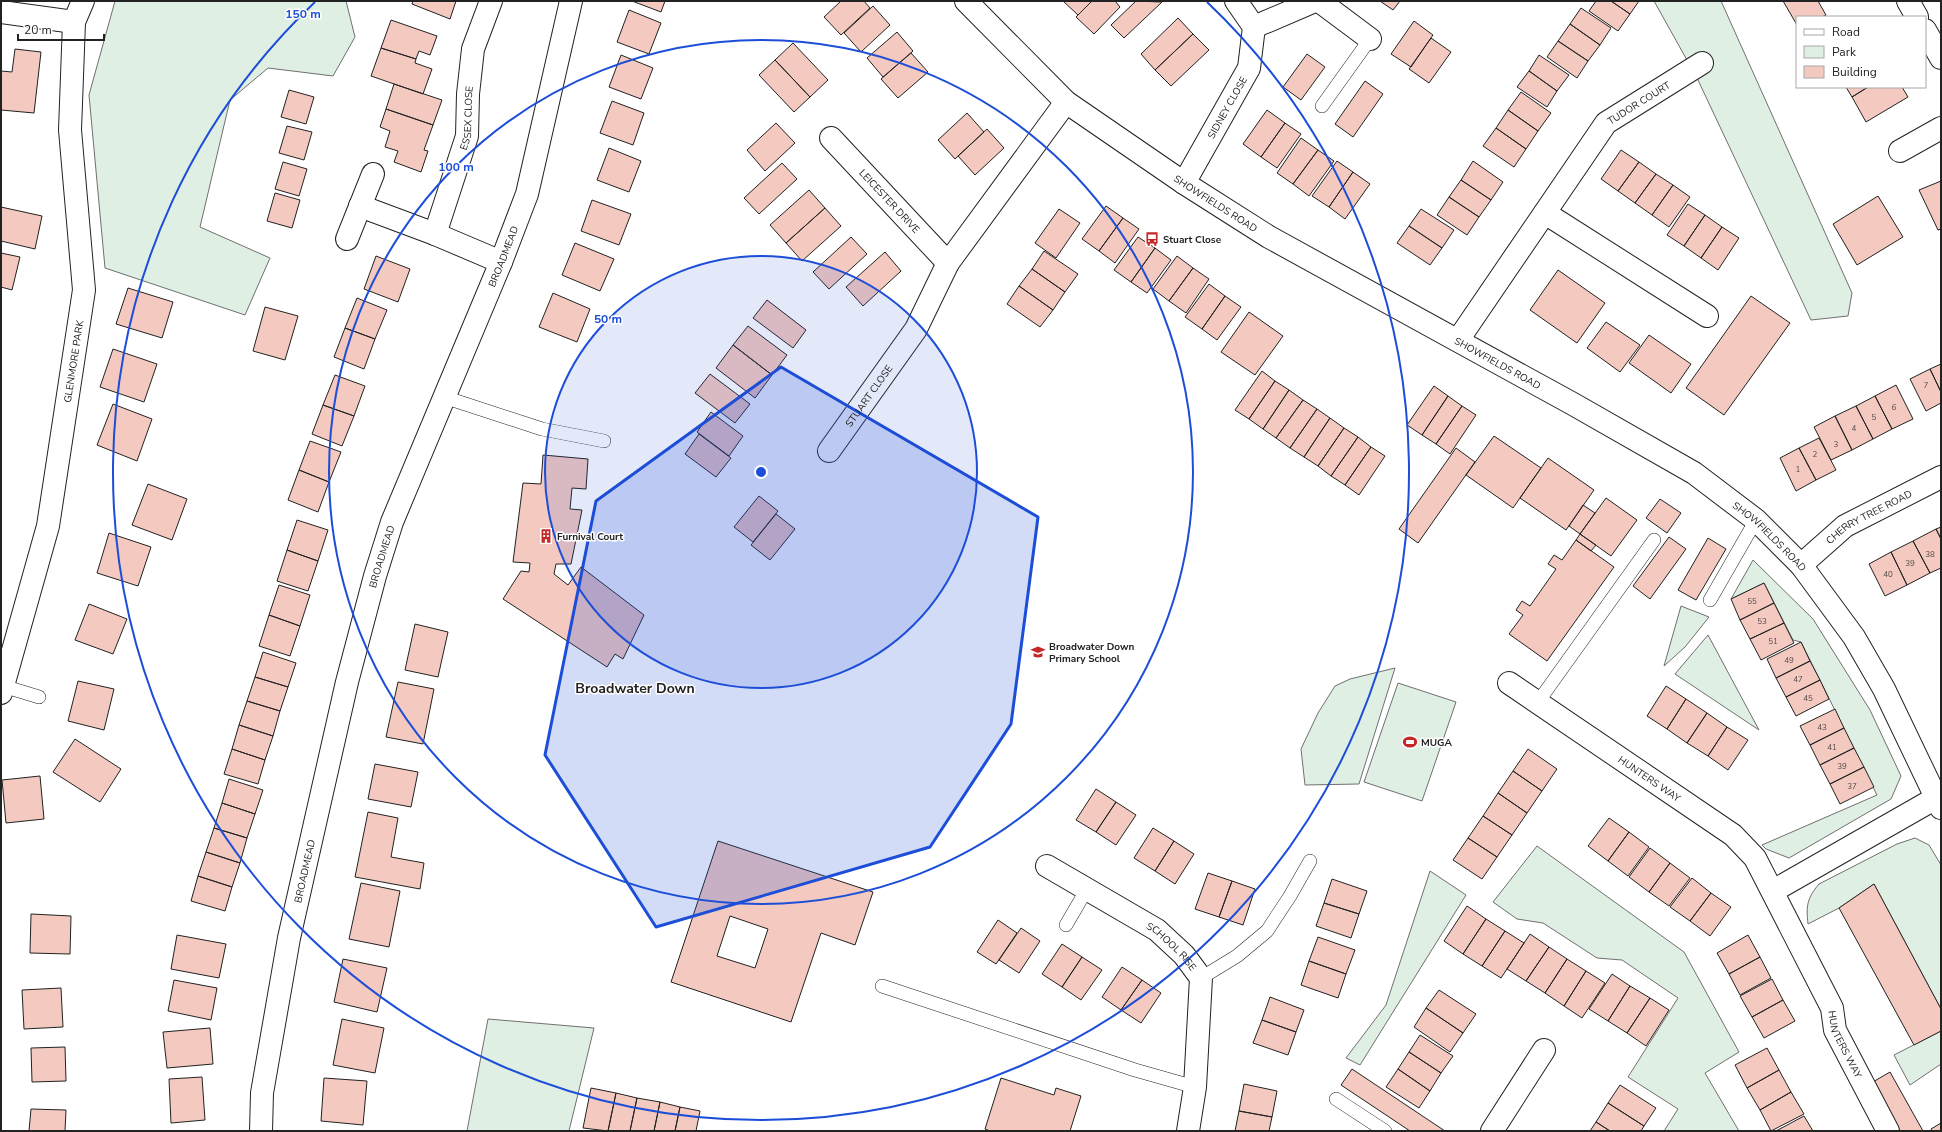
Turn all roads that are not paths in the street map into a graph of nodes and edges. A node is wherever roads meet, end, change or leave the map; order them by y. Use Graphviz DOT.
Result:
graph roads {
  1 [pos="82,1"];
  2 [pos="491,1"];
  3 [pos="571,1"];
  4 [pos="966,1"];
  5 [pos="1236,1"];
  6 [pos="1315,1"];
  7 [pos="1319,1"];
  8 [pos="1908,1"];
  9 [pos="1,12"];
  10 [pos="1916,16"];
  11 [pos="74,22"];
  12 [pos="1254,27"];
  13 [pos="1926,32"];
  14 [pos="1370,39"];
  15 [pos="1941,58"];
  16 [pos="1702,63"];
  17 [pos="1066,102"];
  18 [pos="1322,106"];
  19 [pos="1941,128"];
  20 [pos="831,138"];
  21 [pos="1900,151"];
  22 [pos="373,174"];
  23 [pos="1184,183"];
  24 [pos="360,206"];
  25 [pos="1545,213"];
  26 [pos="435,234"];
  27 [pos="347,239"];
  28 [pos="501,262"];
  29 [pos="948,263"];
  30 [pos="1707,316"];
  31 [pos="1458,340"];
  32 [pos="444,397"];
  33 [pos="604,441"];
  34 [pos="829,451"];
  35 [pos="1941,476"];
  36 [pos="1756,520"];
  37 [pos="1654,540"];
  38 [pos="1802,565"];
  39 [pos="1710,600"];
  40 [pos="1509,682"];
  41 [pos="2,690"];
  42 [pos="39,697"];
  43 [pos="1538,702"];
  44 [pos="1938,803"];
  45 [pos="1310,861"];
  46 [pos="1047,866"];
  47 [pos="1087,889"];
  48 [pos="1773,891"];
  49 [pos="1066,925"];
  50 [pos="1201,978"];
  51 [pos="882,986"];
  52 [pos="1544,1050"];
  53 [pos="1195,1087"];
  54 [pos="1336,1099"];
  55 [pos="262,1131"];
  56 [pos="1188,1131"];
  57 [pos="1385,1131"];
  58 [pos="1492,1131"];
  59 [pos="1888,1131"];
  1 -- 11 [label="street, GLENMORE PARK"];
  2 -- 26 [label="street, ESSEX CLOSE"];
  3 -- 28 [label="street, BROADMEAD"];
  4 -- 17 [label="street, SHOWFIELDS ROAD"];
  5 -- 12 [label="street"];
  6 -- 12 [label="street"];
  7 -- 14 [label="street"];
  8 -- 10 [label="street"];
  9 -- 11 [label="street"];
  11 -- 41 [label="street, GLENMORE PARK"];
  12 -- 23 [label="street, SIDNEY CLOSE"];
  13 -- 15 [label="street"];
  14 -- 18 [label="lane"];
  16 -- 25 [label="street, TUDOR COURT"];
  17 -- 23 [label="street, SHOWFIELDS ROAD"];
  17 -- 29 [label="street, STUART CLOSE"];
  19 -- 21 [label="street"];
  20 -- 29 [label="street, LEICESTER DRIVE"];
  22 -- 24 [label="street"];
  23 -- 31 [label="street, SHOWFIELDS ROAD"];
  24 -- 26 [label="street"];
  24 -- 27 [label="street"];
  25 -- 30 [label="street"];
  25 -- 31 [label="street, TUDOR COURT"];
  26 -- 28 [label="street"];
  28 -- 32 [label="street, BROADMEAD"];
  29 -- 34 [label="street, STUART CLOSE"];
  31 -- 36 [label="street, SHOWFIELDS ROAD"];
  32 -- 33 [label="lane"];
  32 -- 55 [label="street, BROADMEAD"];
  35 -- 38 [label="street, CHERRY TREE ROAD"];
  36 -- 38 [label="street, SHOWFIELDS ROAD"];
  36 -- 39 [label="lane"];
  37 -- 43 [label="lane"];
  38 -- 44 [label="street, SHOWFIELDS ROAD"];
  40 -- 43 [label="street, HUNTERS WAY"];
  41 -- 42 [label="lane"];
  43 -- 48 [label="street, HUNTERS WAY"];
  44 -- 48 [label="street"];
  45 -- 50 [label="lane"];
  46 -- 47 [label="street, SCHOOL RISE"];
  47 -- 49 [label="lane"];
  47 -- 50 [label="street, SCHOOL RISE"];
  48 -- 59 [label="street, HUNTERS WAY"];
  50 -- 53 [label="street, SCHOOL RISE"];
  51 -- 53 [label="lane"];
  52 -- 58 [label="street"];
  53 -- 56 [label="street, SCHOOL RISE"];
  54 -- 57 [label="lane"];
}
